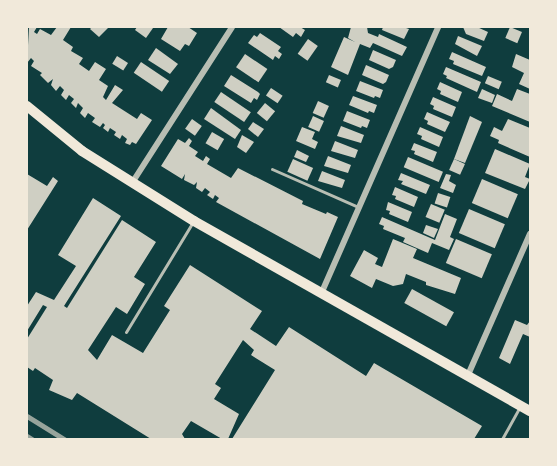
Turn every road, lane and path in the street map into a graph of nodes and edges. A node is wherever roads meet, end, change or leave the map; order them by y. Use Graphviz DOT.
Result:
graph roads {
  1 [pos="222,27"];
  2 [pos="438,27"];
  3 [pos="230,30"];
  4 [pos="27,106"];
  5 [pos="272,169"];
  6 [pos="132,183"];
  7 [pos="359,207"];
  8 [pos="194,221"];
  9 [pos="530,234"];
  10 [pos="321,294"];
  11 [pos="126,332"];
  12 [pos="468,375"];
  13 [pos="525,409"];
  14 [pos="501,439"];
  1 -- 3 [label="street"];
  2 -- 7 [label="street"];
  3 -- 6 [label="street"];
  4 -- 6 [label="main road"];
  5 -- 7 [label="lane"];
  6 -- 8 [label="main road"];
  7 -- 10 [label="street"];
  8 -- 10 [label="main road"];
  8 -- 11 [label="lane"];
  9 -- 12 [label="street"];
  10 -- 12 [label="main road"];
  12 -- 13 [label="main road"];
  13 -- 14 [label="lane"];
}
